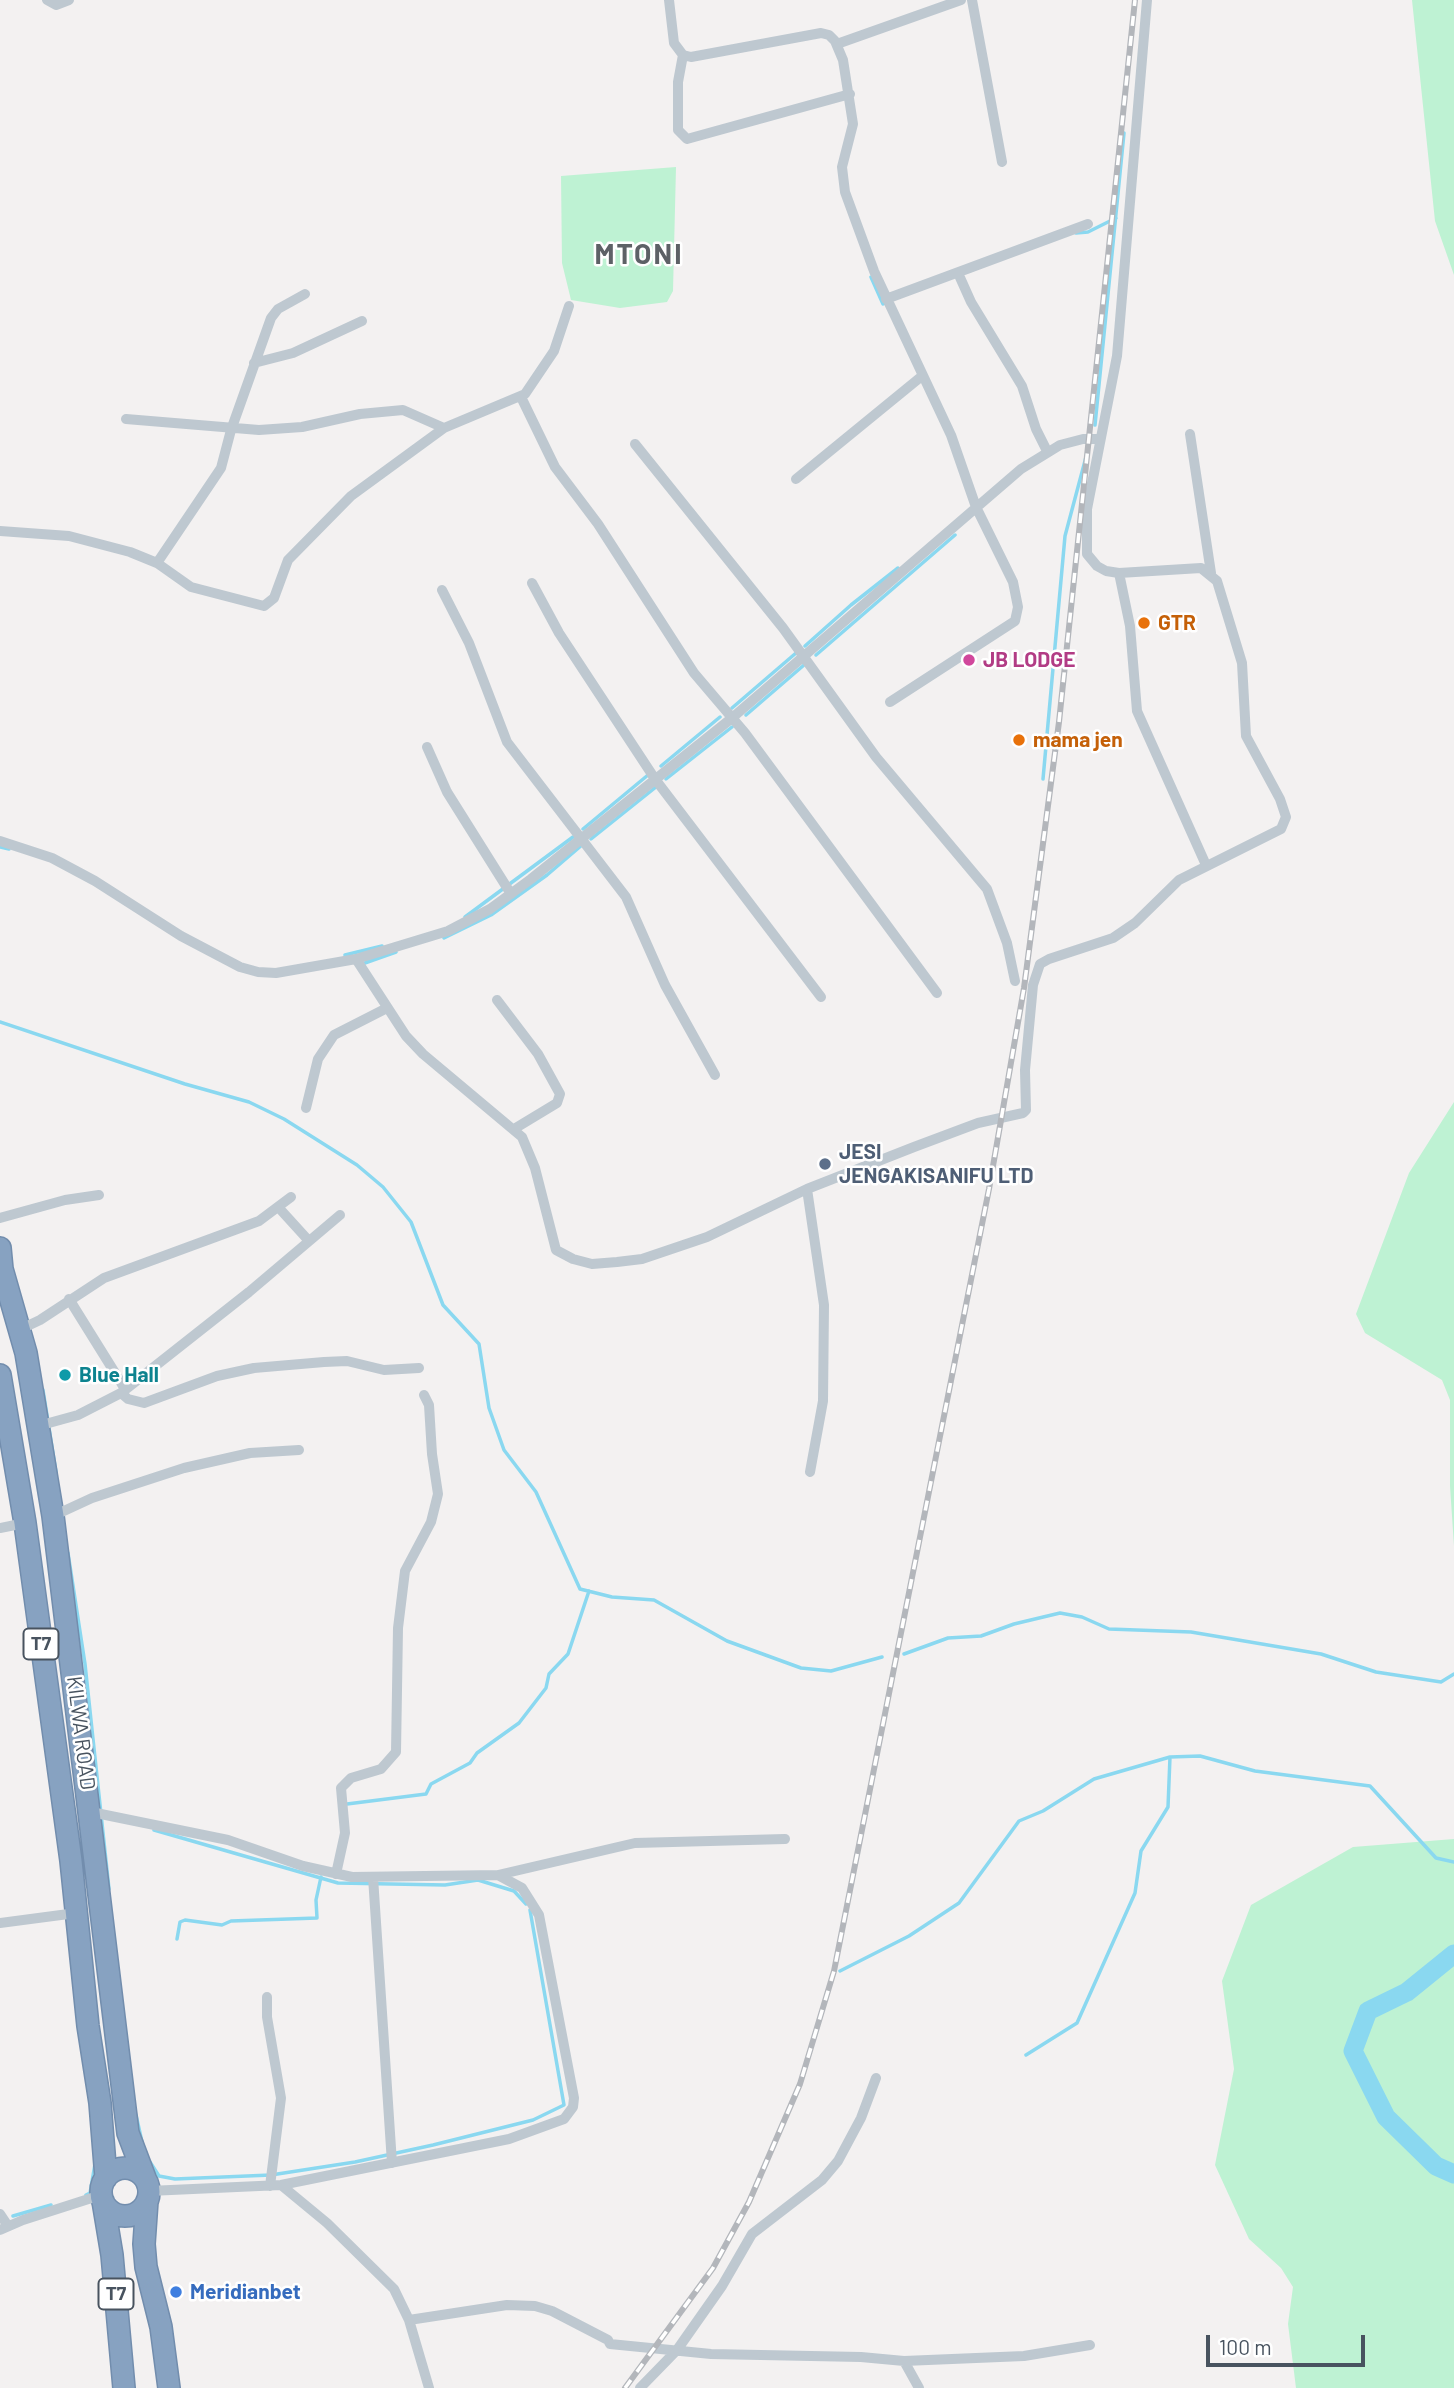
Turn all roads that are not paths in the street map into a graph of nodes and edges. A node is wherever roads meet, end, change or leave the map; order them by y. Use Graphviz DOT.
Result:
graph roads {
  1 [pos="47,0"];
  2 [pos="69,0"];
  3 [pos="669,0"];
  4 [pos="961,0"];
  5 [pos="972,0"];
  6 [pos="1147,0"];
  7 [pos="837,44"];
  8 [pos="682,55"];
  9 [pos="850,94"];
  10 [pos="1002,162"];
  11 [pos="1088,224"];
  12 [pos="958,273"];
  13 [pos="305,294"];
  14 [pos="886,299"];
  15 [pos="569,306"];
  16 [pos="362,321"];
  17 [pos="254,363"];
  18 [pos="922,376"];
  19 [pos="521,397"];
  20 [pos="126,419"];
  21 [pos="444,428"];
  22 [pos="231,430"];
  23 [pos="1190,434"];
  24 [pos="1100,439"];
  25 [pos="635,444"];
  26 [pos="1048,451"];
  27 [pos="796,479"];
  28 [pos="976,507"];
  29 [pos="0,531"];
  30 [pos="158,563"];
  31 [pos="1119,573"];
  32 [pos="1211,573"];
  33 [pos="532,583"];
  34 [pos="442,590"];
  35 [pos="804,657"];
  36 [pos="890,702"];
  37 [pos="732,718"];
  38 [pos="427,747"];
  39 [pos="655,779"];
  40 [pos="582,839"];
  41 [pos="0,841"];
  42 [pos="1206,865"];
  43 [pos="511,894"];
  44 [pos="356,959"];
  45 [pos="1015,981"];
  46 [pos="937,993"];
  47 [pos="821,997"];
  48 [pos="497,1000"];
  49 [pos="387,1008"];
  50 [pos="715,1075"];
  51 [pos="306,1108"];
  52 [pos="514,1129"];
  53 [pos="807,1189"];
  54 [pos="99,1195"];
  55 [pos="291,1198"];
  56 [pos="279,1208"];
  57 [pos="340,1215"];
  58 [pos="0,1218"];
  59 [pos="309,1241"];
  60 [pos="0,1248"];
  61 [pos="69,1299"];
  62 [pos="21,1329"];
  63 [pos="419,1368"];
  64 [pos="0,1376"];
  65 [pos="123,1391"];
  66 [pos="424,1395"];
  67 [pos="38,1426"];
  68 [pos="299,1450"];
  69 [pos="810,1472"];
  70 [pos="53,1516"];
  71 [pos="25,1523"];
  72 [pos="0,1528"];
  73 [pos="90,1812"];
  74 [pos="785,1839"];
  75 [pos="337,1874"];
  76 [pos="498,1875"];
  77 [pos="373,1877"];
  78 [pos="76,1913"];
  79 [pos="0,1923"];
  80 [pos="267,1997"];
  81 [pos="876,2078"];
  82 [pos="392,2163"];
  83 [pos="276,2185"];
  84 [pos="147,2190"];
  85 [pos="103,2191"];
  86 [pos="0,2214"];
  87 [pos="4,2228"];
  88 [pos="410,2320"];
  89 [pos="1090,2345"];
  90 [pos="677,2350"];
  91 [pos="904,2361"];
  92 [pos="124,2388"];
  93 [pos="169,2388"];
  94 [pos="429,2388"];
  95 [pos="640,2388"];
  96 [pos="919,2388"];
  1 -- 2 [label="street"];
  3 -- 8 [label="street"];
  4 -- 7 [label="street"];
  5 -- 10 [label="street"];
  6 -- 24 [label="street"];
  7 -- 8 [label="street"];
  7 -- 9 [label="street"];
  8 -- 9 [label="street"];
  9 -- 14 [label="street"];
  11 -- 12 [label="street"];
  12 -- 14 [label="street"];
  12 -- 26 [label="street"];
  13 -- 17 [label="street"];
  14 -- 18 [label="street"];
  15 -- 19 [label="street"];
  16 -- 17 [label="street"];
  17 -- 22 [label="street"];
  18 -- 27 [label="street"];
  18 -- 28 [label="street"];
  19 -- 21 [label="street"];
  19 -- 37 [label="street"];
  20 -- 22 [label="street"];
  21 -- 22 [label="street"];
  21 -- 30 [label="street"];
  22 -- 30 [label="street"];
  23 -- 32 [label="street"];
  24 -- 26 [label="street"];
  24 -- 31 [label="street"];
  25 -- 35 [label="street"];
  26 -- 28 [label="street"];
  28 -- 35 [label="street"];
  28 -- 36 [label="street"];
  29 -- 30 [label="street"];
  31 -- 32 [label="street"];
  31 -- 42 [label="street"];
  32 -- 42 [label="street"];
  33 -- 39 [label="street"];
  34 -- 40 [label="street"];
  35 -- 37 [label="street"];
  35 -- 45 [label="street"];
  37 -- 39 [label="street"];
  37 -- 46 [label="street"];
  38 -- 43 [label="street"];
  39 -- 40 [label="street"];
  39 -- 47 [label="street"];
  40 -- 43 [label="street"];
  40 -- 50 [label="street"];
  41 -- 44 [label="street"];
  42 -- 53 [label="street"];
  43 -- 44 [label="street"];
  44 -- 49 [label="street"];
  48 -- 52 [label="street"];
  49 -- 51 [label="street"];
  49 -- 52 [label="street"];
  52 -- 53 [label="street"];
  53 -- 69 [label="street"];
  54 -- 58 [label="street"];
  55 -- 56 [label="street"];
  56 -- 59 [label="street"];
  56 -- 61 [label="street"];
  57 -- 59 [label="street"];
  59 -- 65 [label="street"];
  60 -- 62 [label="highway, KILWA ROAD / T7"];
  61 -- 62 [label="street"];
  61 -- 65 [label="street"];
  62 -- 67 [label="highway, KILWA ROAD / T7"];
  63 -- 65 [label="street"];
  64 -- 71 [label="highway, KILWA ROAD / T7"];
  65 -- 67 [label="street"];
  66 -- 75 [label="street"];
  67 -- 70 [label="highway, KILWA ROAD / T7"];
  68 -- 70 [label="street"];
  70 -- 73 [label="highway, KILWA ROAD / T7"];
  71 -- 72 [label="street"];
  71 -- 78 [label="highway, KILWA ROAD / T7"];
  73 -- 75 [label="street"];
  73 -- 84 [label="highway, KILWA ROAD / T7"];
  74 -- 76 [label="street"];
  75 -- 77 [label="street"];
  76 -- 77 [label="street"];
  76 -- 82 [label="street"];
  77 -- 82 [label="street"];
  78 -- 79 [label="street"];
  78 -- 85 [label="highway, KILWA ROAD / T7"];
  80 -- 83 [label="street"];
  81 -- 90 [label="street"];
  82 -- 83 [label="street"];
  83 -- 84 [label="street"];
  83 -- 88 [label="street"];
  84 -- 85 [label="highway"];
  84 -- 85 [label="highway"];
  84 -- 93 [label="highway, KILWA ROAD / T7"];
  85 -- 87 [label="street"];
  85 -- 92 [label="highway, KILWA ROAD / T7"];
  86 -- 87 [label="street"];
  88 -- 90 [label="street"];
  88 -- 94 [label="street"];
  89 -- 91 [label="street"];
  90 -- 91 [label="street"];
  90 -- 95 [label="street"];
  91 -- 96 [label="street"];
}
